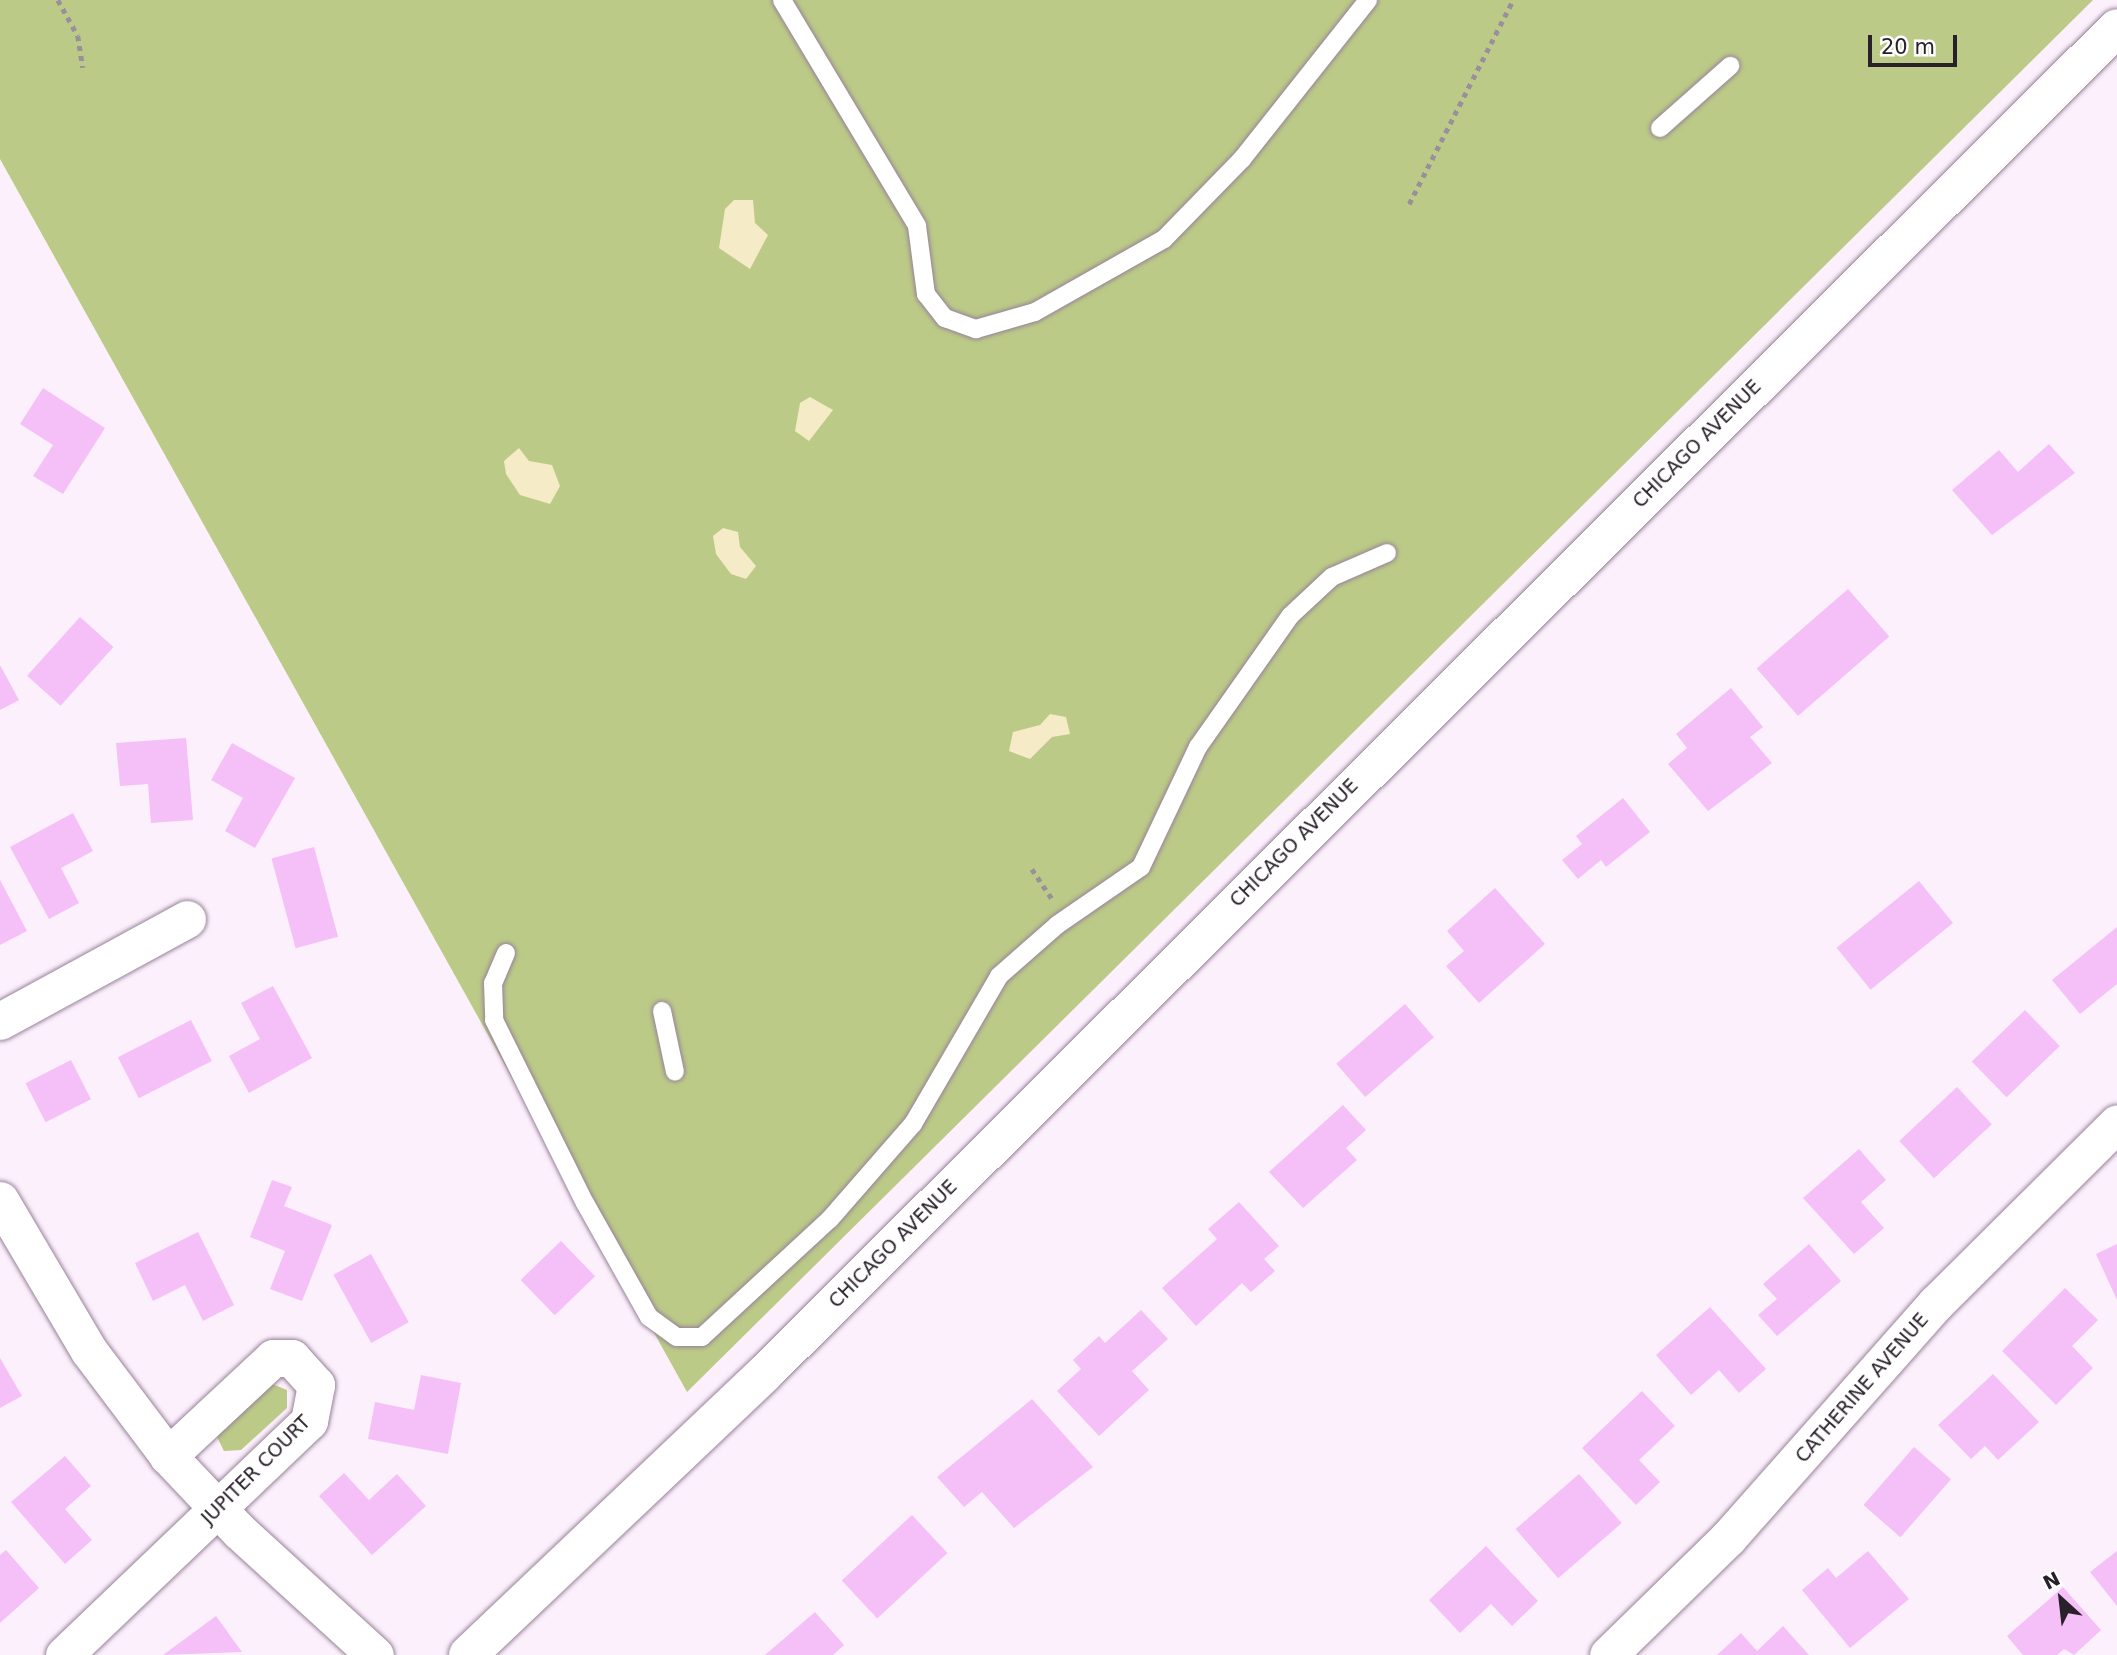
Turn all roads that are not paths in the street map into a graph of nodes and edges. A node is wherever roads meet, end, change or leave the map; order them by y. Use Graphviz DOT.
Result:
graph roads {
  1 [pos="782,0"];
  2 [pos="1368,0"];
  3 [pos="2117,28"];
  4 [pos="1730,66"];
  5 [pos="1660,128"];
  6 [pos="1388,553"];
  7 [pos="187,919"];
  8 [pos="506,953"];
  9 [pos="662,1011"];
  10 [pos="0,1021"];
  11 [pos="675,1072"];
  12 [pos="2117,1123"];
  13 [pos="0,1200"];
  14 [pos="168,1455"];
  15 [pos="217,1510"];
  16 [pos="64,1655"];
  17 [pos="375,1655"];
  18 [pos="468,1655"];
  19 [pos="1608,1655"];
  1 -- 2 [label="lane"];
  3 -- 18 [label="main road, CHICAGO AVENUE"];
  4 -- 5 [label="lane"];
  6 -- 8 [label="lane"];
  7 -- 10 [label="street"];
  9 -- 11 [label="lane"];
  12 -- 19 [label="street, CATHERINE AVENUE"];
  13 -- 14 [label="street"];
  14 -- 15 [label="street"];
  14 -- 15 [label="street, JUPITER COURT"];
  15 -- 16 [label="street, JUPITER COURT"];
  15 -- 17 [label="street"];
}
